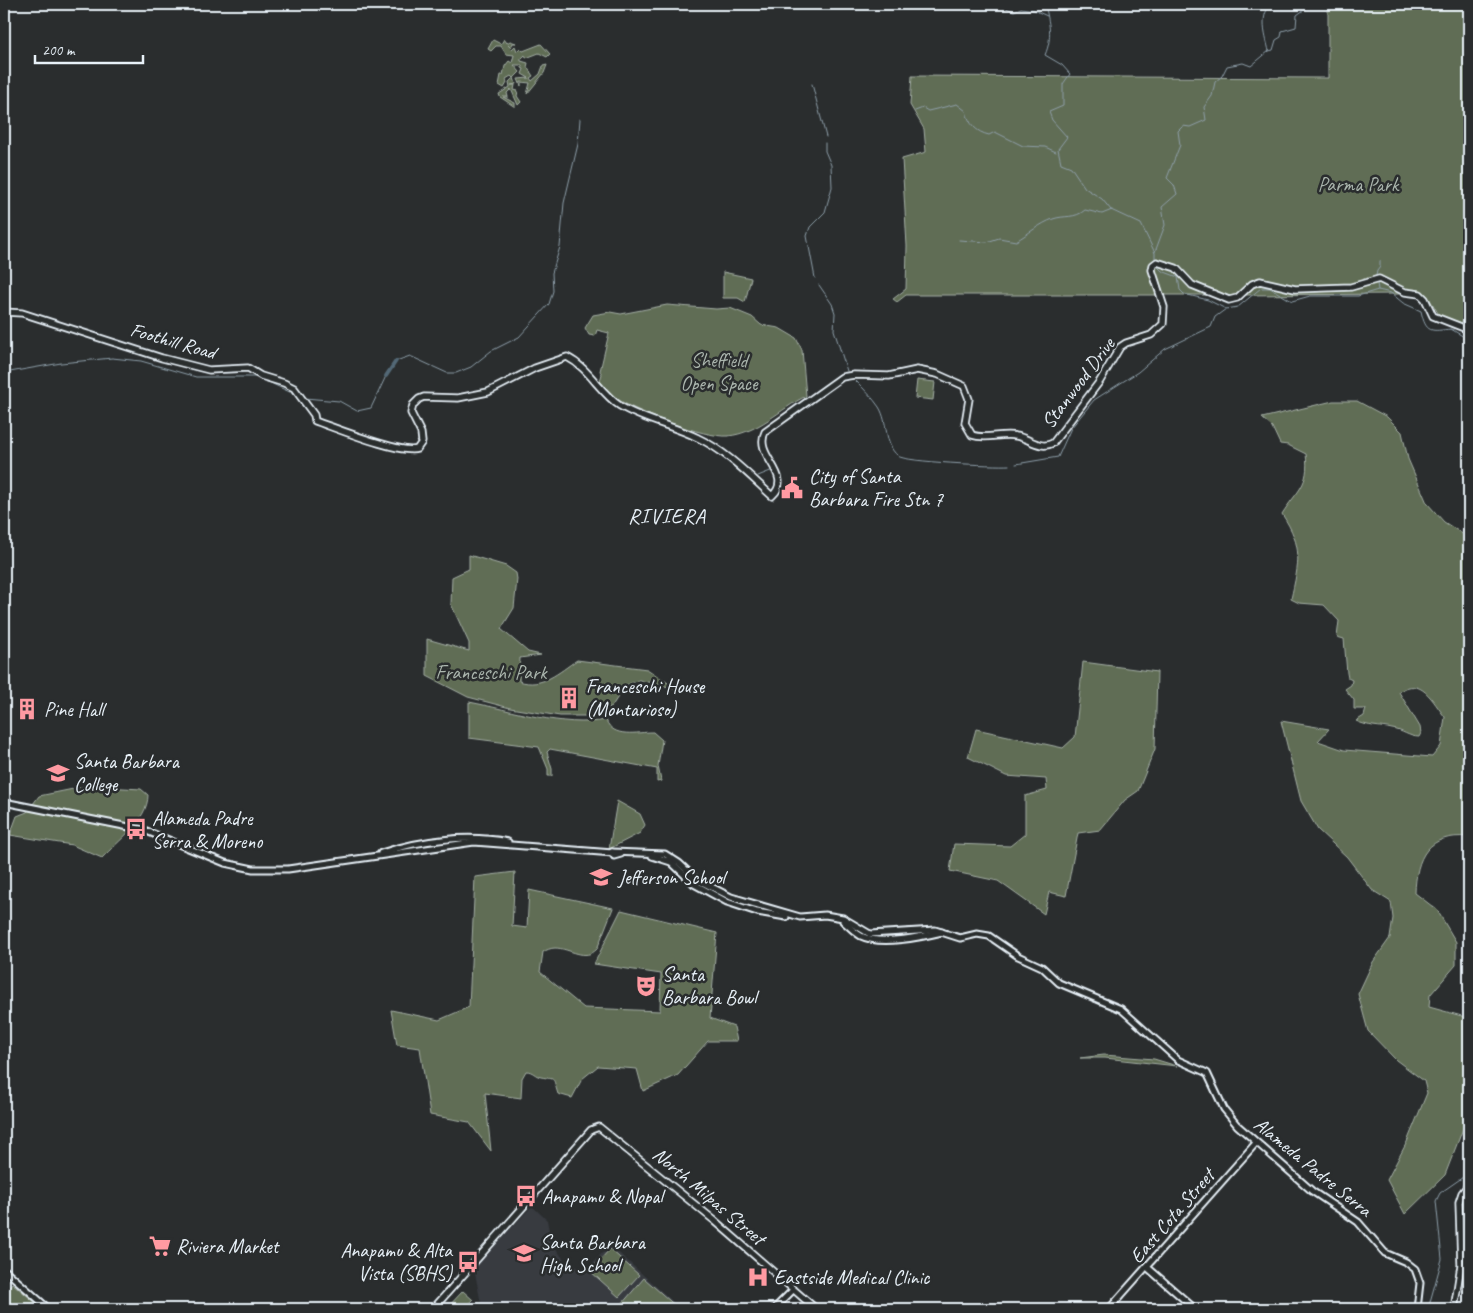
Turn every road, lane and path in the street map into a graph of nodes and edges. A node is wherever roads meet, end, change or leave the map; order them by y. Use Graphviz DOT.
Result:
graph roads {
  1 [pos="4,312"];
  2 [pos="1469,330"];
  3 [pos="568,357"];
  4 [pos="4,802"];
  5 [pos="612,852"];
  6 [pos="834,917"];
  7 [pos="1256,1143"];
  8 [pos="1469,1184"];
  9 [pos="1147,1266"];
  10 [pos="4,1269"];
  11 [pos="793,1290"];
  12 [pos="49,1309"];
  13 [pos="433,1309"];
  14 [pos="774,1309"];
  15 [pos="816,1309"];
  16 [pos="1109,1309"];
  17 [pos="1195,1309"];
  18 [pos="1417,1309"];
  19 [pos="1454,1309"];
  1 -- 3 [label="main road, Foothill Road"];
  2 -- 3 [label="main road, Stanwood Drive"];
  4 -- 5 [label="street"];
  5 -- 6 [label="street"];
  5 -- 6 [label="street"];
  6 -- 7 [label="street, Alameda Padre Serra"];
  7 -- 9 [label="street, East Cota Street"];
  7 -- 18 [label="street, Alameda Padre Serra"];
  8 -- 19 [label="main road"];
  9 -- 16 [label="street, East Cota Street"];
  9 -- 17 [label="street"];
  10 -- 12 [label="street"];
  11 -- 13 [label="main road, North Milpas Street"];
  11 -- 14 [label="street"];
  11 -- 15 [label="main road, North Milpas Street"];
}
